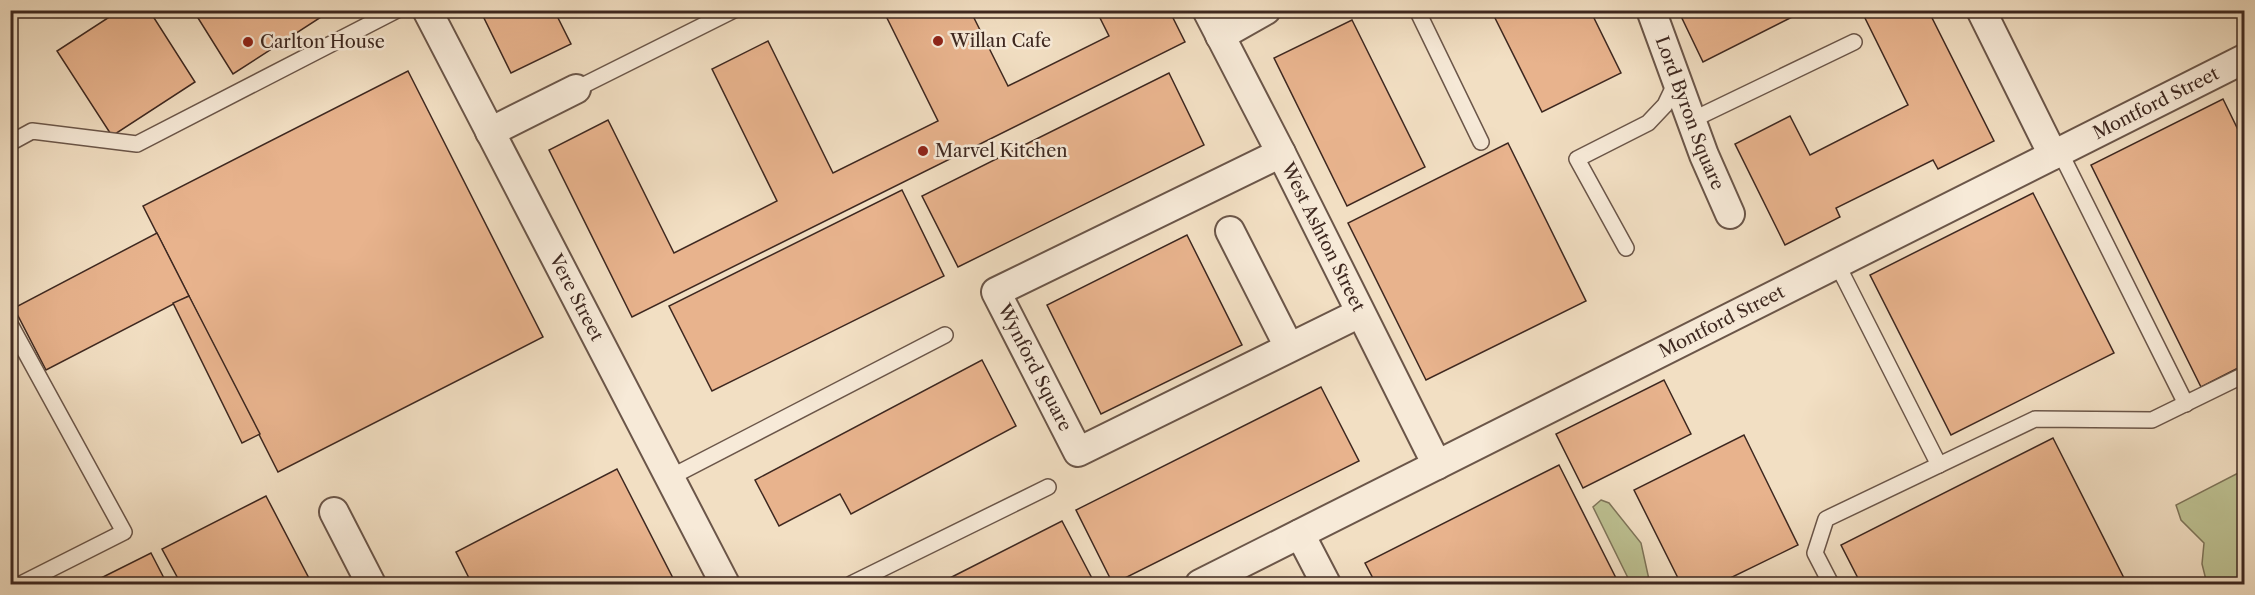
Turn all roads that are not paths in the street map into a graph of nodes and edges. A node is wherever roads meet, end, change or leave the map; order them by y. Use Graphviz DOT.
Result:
graph roads {
  1 [pos="397,10"];
  2 [pos="427,10"];
  3 [pos="734,10"];
  4 [pos="1207,10"];
  5 [pos="1266,10"];
  6 [pos="1418,10"];
  7 [pos="1651,10"];
  8 [pos="1981,10"];
  9 [pos="1220,36"];
  10 [pos="1854,42"];
  11 [pos="2244,60"];
  12 [pos="1677,78"];
  13 [pos="576,89"];
  14 [pos="1692,120"];
  15 [pos="490,132"];
  16 [pos="1481,142"];
  17 [pos="10,143"];
  18 [pos="1281,153"];
  19 [pos="2057,154"];
  20 [pos="1731,214"];
  21 [pos="1230,231"];
  22 [pos="1626,248"];
  23 [pos="1837,264"];
  24 [pos="1360,313"];
  25 [pos="10,324"];
  26 [pos="945,335"];
  27 [pos="1289,347"];
  28 [pos="2244,375"];
  29 [pos="2186,404"];
  30 [pos="1437,465"];
  31 [pos="1939,465"];
  32 [pos="669,478"];
  33 [pos="1048,487"];
  34 [pos="334,512"];
  35 [pos="1300,534"];
  36 [pos="21,585"];
  37 [pos="371,585"];
  38 [pos="724,585"];
  39 [pos="851,585"];
  40 [pos="1200,585"];
  41 [pos="1326,585"];
  42 [pos="1831,585"];
  1 -- 17 [label="lane"];
  2 -- 15 [label="street, Vere Street"];
  3 -- 13 [label="lane"];
  4 -- 9 [label="street, West Ashton Street"];
  5 -- 9 [label="street"];
  6 -- 16 [label="lane"];
  7 -- 12 [label="street, Lord Byron Square"];
  8 -- 19 [label="street"];
  9 -- 18 [label="street, West Ashton Street"];
  10 -- 14 [label="lane"];
  11 -- 19 [label="street, Montford Street"];
  12 -- 14 [label="street, Lord Byron Square"];
  12 -- 22 [label="lane"];
  13 -- 15 [label="street"];
  14 -- 20 [label="street, Lord Byron Square"];
  15 -- 32 [label="street, Vere Street"];
  18 -- 24 [label="street, West Ashton Street"];
  18 -- 27 [label="street, Wynford Square"];
  19 -- 23 [label="street, Montford Street"];
  19 -- 29 [label="lane"];
  21 -- 27 [label="street"];
  23 -- 30 [label="street, Montford Street"];
  23 -- 31 [label="lane"];
  24 -- 27 [label="street, Wynford Square"];
  24 -- 30 [label="street, West Ashton Street"];
  25 -- 36 [label="lane"];
  26 -- 32 [label="lane"];
  28 -- 29 [label="lane"];
  29 -- 31 [label="lane"];
  30 -- 35 [label="street, Montford Street"];
  31 -- 42 [label="lane"];
  32 -- 38 [label="street, Vere Street"];
  33 -- 39 [label="lane"];
  34 -- 37 [label="street"];
  35 -- 40 [label="street, Montford Street"];
  35 -- 41 [label="street"];
}
